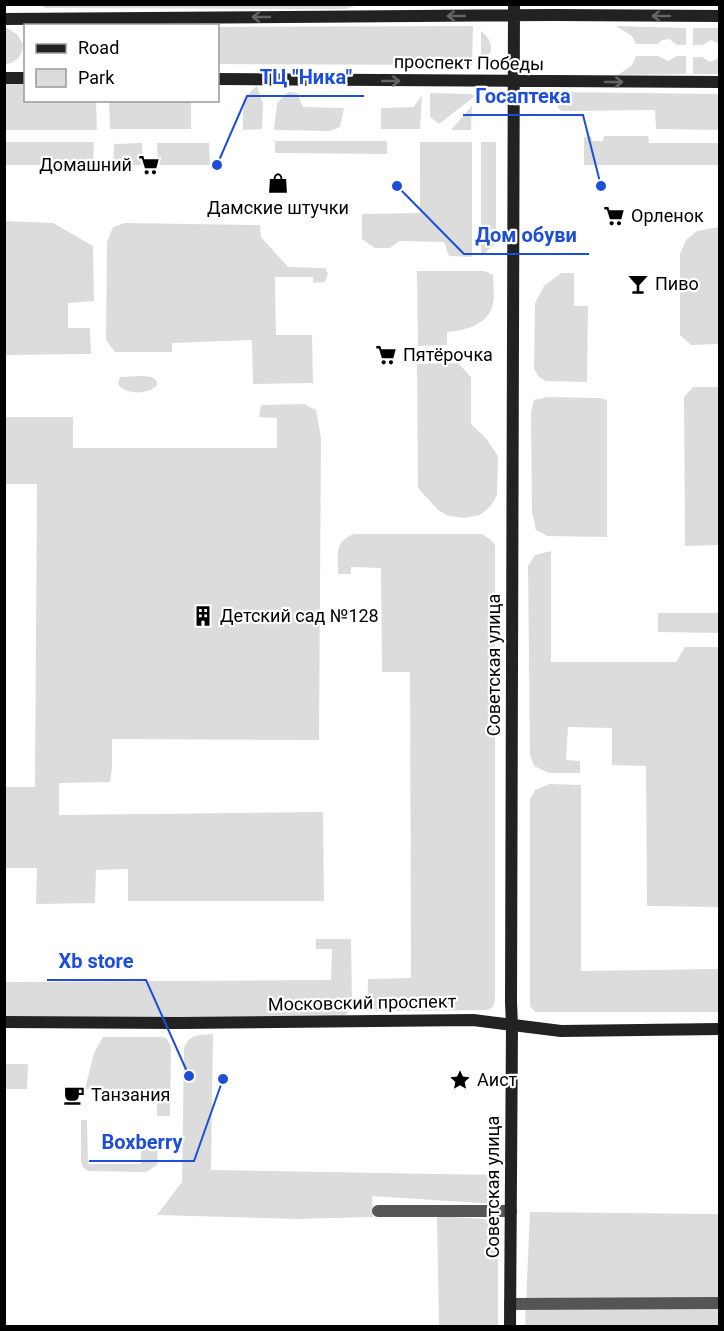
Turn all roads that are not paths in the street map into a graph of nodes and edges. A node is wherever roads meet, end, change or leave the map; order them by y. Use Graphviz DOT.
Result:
graph roads {
  1 [pos="514,10"];
  2 [pos="720,16"];
  3 [pos="4,19"];
  4 [pos="31,22"];
  5 [pos="4,78"];
  6 [pos="24,78"];
  7 [pos="219,79"];
  8 [pos="513,81"];
  9 [pos="720,82"];
  10 [pos="4,1022"];
  11 [pos="512,1026"];
  12 [pos="720,1029"];
  13 [pos="378,1211"];
  14 [pos="511,1211"];
  15 [pos="720,1303"];
  16 [pos="510,1304"];
  17 [pos="510,1326"];
  2 -- 1 [label="street, one-way"];
  1 -- 4 [label="street, one-way"];
  1 -- 8 [label="street, Советская улица"];
  3 -- 4 [label="street"];
  5 -- 6 [label="street"];
  7 -- 8 [label="street, проспект Победы, one-way"];
  8 -- 9 [label="street, проспект Победы, one-way"];
  8 -- 11 [label="street, Советская улица"];
  10 -- 11 [label="street, Московский проспект"];
  11 -- 12 [label="street, Московский проспект"];
  11 -- 14 [label="street, Советская улица"];
  13 -- 14 [label="street"];
  14 -- 16 [label="street, Советская улица"];
  15 -- 16 [label="street"];
  16 -- 17 [label="street, Советская улица"];
}
